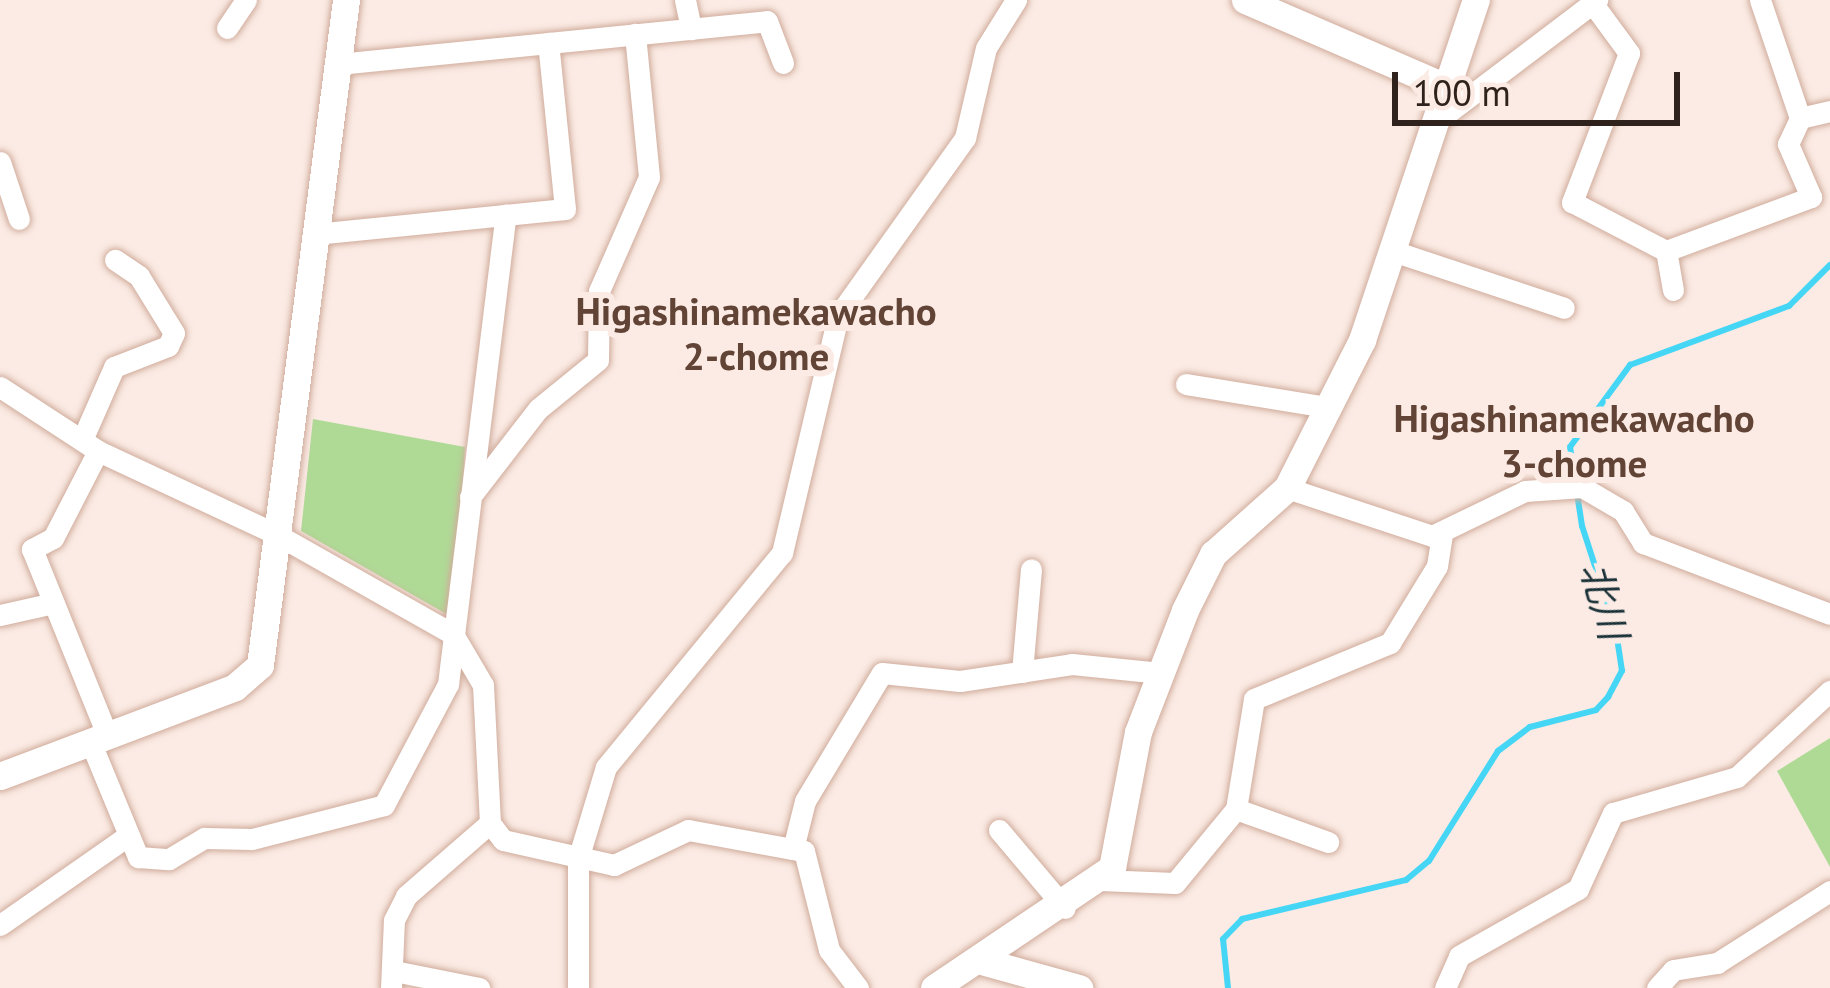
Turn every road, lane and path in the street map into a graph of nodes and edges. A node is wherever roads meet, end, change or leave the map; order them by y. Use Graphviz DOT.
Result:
graph roads {
  1 [pos="246,0"];
  2 [pos="346,0"];
  3 [pos="686,0"];
  4 [pos="1016,0"];
  5 [pos="1245,0"];
  6 [pos="1476,0"];
  7 [pos="1760,0"];
  8 [pos="1595,2"];
  9 [pos="1273,6"];
  10 [pos="227,28"];
  11 [pos="691,28"];
  12 [pos="635,34"];
  13 [pos="548,43"];
  14 [pos="783,63"];
  15 [pos="338,64"];
  16 [pos="1444,86"];
  17 [pos="1830,111"];
  18 [pos="1800,118"];
  19 [pos="1433,124"];
  20 [pos="0,162"];
  21 [pos="506,215"];
  22 [pos="19,219"];
  23 [pos="315,234"];
  24 [pos="1666,250"];
  25 [pos="1393,251"];
  26 [pos="115,260"];
  27 [pos="1673,290"];
  28 [pos="1564,308"];
  29 [pos="1186,384"];
  30 [pos="0,387"];
  31 [pos="1326,406"];
  32 [pos="90,445"];
  33 [pos="1287,488"];
  34 [pos="470,497"];
  35 [pos="276,534"];
  36 [pos="1442,535"];
  37 [pos="1030,568"];
  38 [pos="54,603"];
  39 [pos="1830,614"];
  40 [pos="0,615"];
  41 [pos="453,634"];
  42 [pos="1022,672"];
  43 [pos="1161,673"];
  44 [pos="1830,691"];
  45 [pos="98,738"];
  46 [pos="0,776"];
  47 [pos="1236,809"];
  48 [pos="490,823"];
  49 [pos="999,830"];
  50 [pos="129,835"];
  51 [pos="1328,842"];
  52 [pos="793,849"];
  53 [pos="578,859"];
  54 [pos="1100,880"];
  55 [pos="1830,891"];
  56 [pos="1065,908"];
  57 [pos="0,925"];
  58 [pos="985,962"];
  59 [pos="393,980"];
  60 [pos="479,988"];
  61 [pos="578,988"];
  62 [pos="858,988"];
  63 [pos="934,988"];
  64 [pos="1078,988"];
  65 [pos="1445,988"];
  66 [pos="1657,988"];
  1 -- 10 [label="street"];
  2 -- 15 [label="street"];
  3 -- 11 [label="street"];
  4 -- 53 [label="street"];
  5 -- 9 [label="street"];
  6 -- 16 [label="street"];
  7 -- 18 [label="street"];
  8 -- 19 [label="street"];
  8 -- 24 [label="street"];
  9 -- 16 [label="street"];
  11 -- 12 [label="street"];
  11 -- 14 [label="street"];
  12 -- 13 [label="street"];
  12 -- 34 [label="street"];
  13 -- 15 [label="street"];
  13 -- 21 [label="street"];
  15 -- 23 [label="street"];
  16 -- 19 [label="street"];
  17 -- 18 [label="street"];
  18 -- 24 [label="street"];
  19 -- 25 [label="street"];
  20 -- 22 [label="street"];
  21 -- 23 [label="street"];
  21 -- 34 [label="street"];
  23 -- 35 [label="street"];
  24 -- 27 [label="street"];
  25 -- 28 [label="street"];
  25 -- 31 [label="street"];
  26 -- 32 [label="street"];
  29 -- 31 [label="street"];
  30 -- 32 [label="street"];
  31 -- 33 [label="street"];
  32 -- 35 [label="street"];
  32 -- 38 [label="street"];
  33 -- 36 [label="street"];
  33 -- 43 [label="street"];
  34 -- 41 [label="street"];
  35 -- 41 [label="street"];
  35 -- 45 [label="street"];
  36 -- 39 [label="street"];
  36 -- 47 [label="street"];
  37 -- 42 [label="street"];
  38 -- 40 [label="street"];
  38 -- 45 [label="street"];
  41 -- 48 [label="street"];
  41 -- 50 [label="street"];
  42 -- 43 [label="street"];
  42 -- 52 [label="street"];
  43 -- 54 [label="street"];
  44 -- 65 [label="street"];
  45 -- 46 [label="street"];
  45 -- 50 [label="street"];
  47 -- 51 [label="street"];
  47 -- 54 [label="street"];
  48 -- 53 [label="street"];
  48 -- 59 [label="street"];
  49 -- 56 [label="street"];
  50 -- 57 [label="street"];
  52 -- 53 [label="street"];
  52 -- 62 [label="street"];
  53 -- 61 [label="street"];
  54 -- 56 [label="street"];
  55 -- 66 [label="street"];
  56 -- 58 [label="street"];
  58 -- 63 [label="street"];
  58 -- 64 [label="street"];
  59 -- 60 [label="street"];
}
